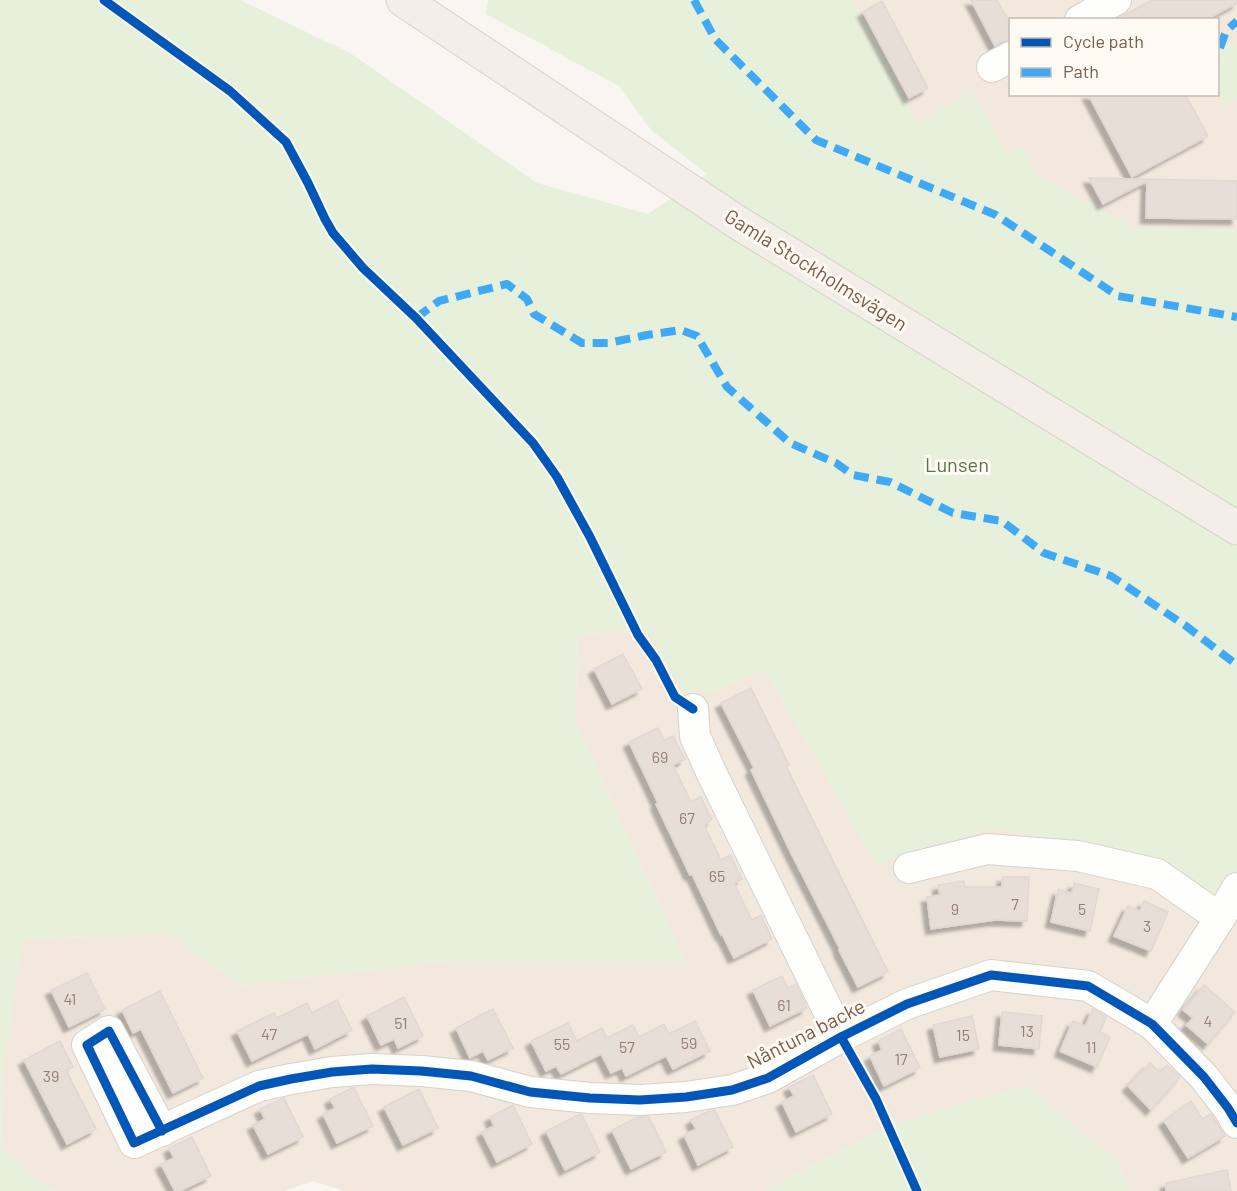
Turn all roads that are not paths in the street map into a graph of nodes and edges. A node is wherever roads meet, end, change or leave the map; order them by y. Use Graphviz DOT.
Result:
graph roads {
  1 [pos="403,0"];
  2 [pos="1116,0"];
  3 [pos="1084,18"];
  4 [pos="1237,528"];
  5 [pos="693,709"];
  6 [pos="909,868"];
  7 [pos="1237,888"];
  8 [pos="1220,918"];
  9 [pos="1152,1024"];
  10 [pos="841,1037"];
  11 [pos="1237,1123"];
  12 [pos="162,1131"];
  1 -- 4 [label="main road, Gamla Stockholmsvägen"];
  2 -- 3 [label="street"];
  5 -- 10 [label="street, Nåntuna backe"];
  6 -- 8 [label="street"];
  7 -- 8 [label="street"];
  8 -- 9 [label="street"];
  9 -- 10 [label="street, Nåntuna backe"];
  9 -- 11 [label="street, Nåntuna backe"];
  10 -- 12 [label="street, Nåntuna backe"];
}
